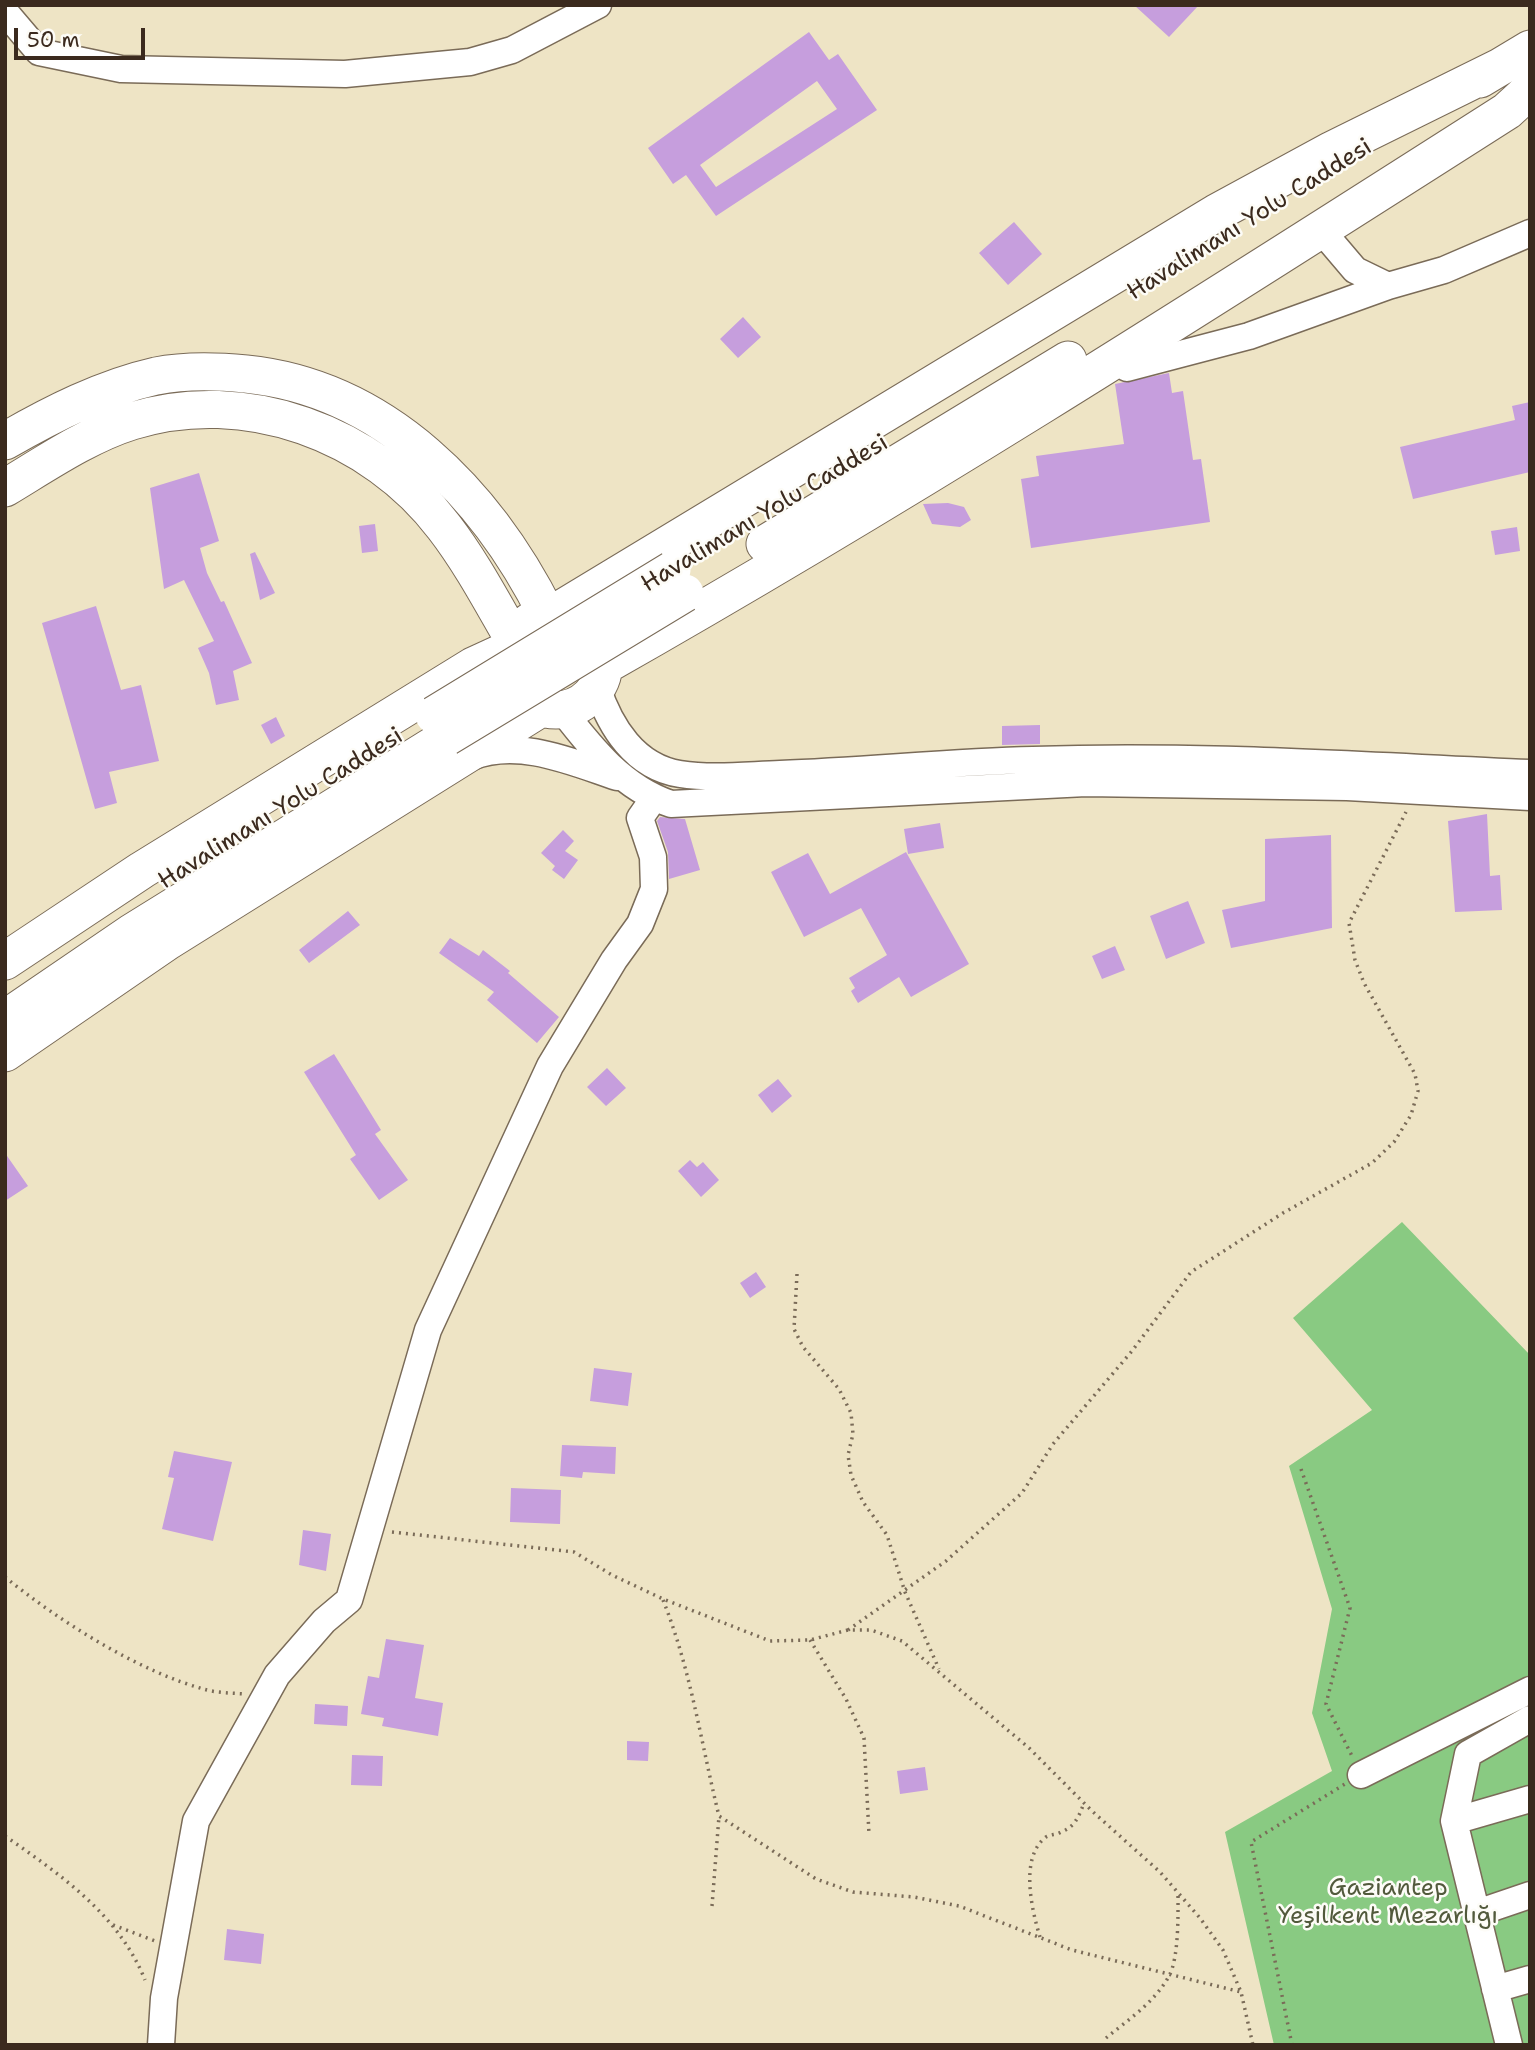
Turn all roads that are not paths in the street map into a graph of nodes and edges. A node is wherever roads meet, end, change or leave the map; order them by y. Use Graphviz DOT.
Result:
graph roads {
  1 [pos="598,5"];
  2 [pos="5,12"];
  3 [pos="1515,58"];
  4 [pos="1530,89"];
  5 [pos="1321,230"];
  6 [pos="1530,233"];
  7 [pos="1388,286"];
  8 [pos="1126,368"];
  9 [pos="5,441"];
  10 [pos="5,488"];
  11 [pos="678,581"];
  12 [pos="550,615"];
  13 [pos="512,645"];
  14 [pos="600,677"];
  15 [pos="552,709"];
  16 [pos="445,739"];
  17 [pos="1530,773"];
  18 [pos="625,780"];
  19 [pos="1530,797"];
  20 [pos="654,798"];
  21 [pos="5,961"];
  22 [pos="5,986"];
  23 [pos="5,1019"];
  24 [pos="5,1053"];
  25 [pos="1530,1690"];
  26 [pos="1530,1719"];
  27 [pos="1361,1774"];
  28 [pos="1530,1799"];
  29 [pos="1454,1821"];
  30 [pos="1530,1895"];
  31 [pos="1477,1913"];
  32 [pos="1530,1979"];
  33 [pos="1496,1989"];
  34 [pos="161,2045"];
  35 [pos="1509,2045"];
  1 -- 2 [label="street"];
  3 -- 11 [label="highway, Havalimanı Yolu Caddesi"];
  3 -- 12 [label="highway"];
  4 -- 5 [label="highway"];
  4 -- 11 [label="highway, Havalimanı Yolu Caddesi"];
  5 -- 7 [label="street"];
  5 -- 14 [label="highway"];
  6 -- 7 [label="street"];
  7 -- 8 [label="street"];
  9 -- 12 [label="highway"];
  10 -- 13 [label="highway"];
  11 -- 16 [label="highway, Havalimanı Yolu Caddesi, bridge"];
  12 -- 13 [label="highway"];
  12 -- 14 [label="highway"];
  13 -- 15 [label="highway"];
  13 -- 21 [label="highway"];
  14 -- 15 [label="highway"];
  14 -- 17 [label="street"];
  15 -- 16 [label="highway"];
  15 -- 18 [label="street"];
  16 -- 18 [label="street"];
  16 -- 22 [label="highway, Havalimanı Yolu Caddesi"];
  16 -- 23 [label="highway, Havalimanı Yolu Caddesi"];
  16 -- 24 [label="highway"];
  18 -- 20 [label="street"];
  19 -- 20 [label="street"];
  20 -- 34 [label="street"];
  25 -- 27 [label="street"];
  26 -- 29 [label="street"];
  28 -- 29 [label="street"];
  29 -- 31 [label="street"];
  30 -- 31 [label="street"];
  31 -- 33 [label="street"];
  32 -- 33 [label="street"];
  33 -- 35 [label="street"];
}
